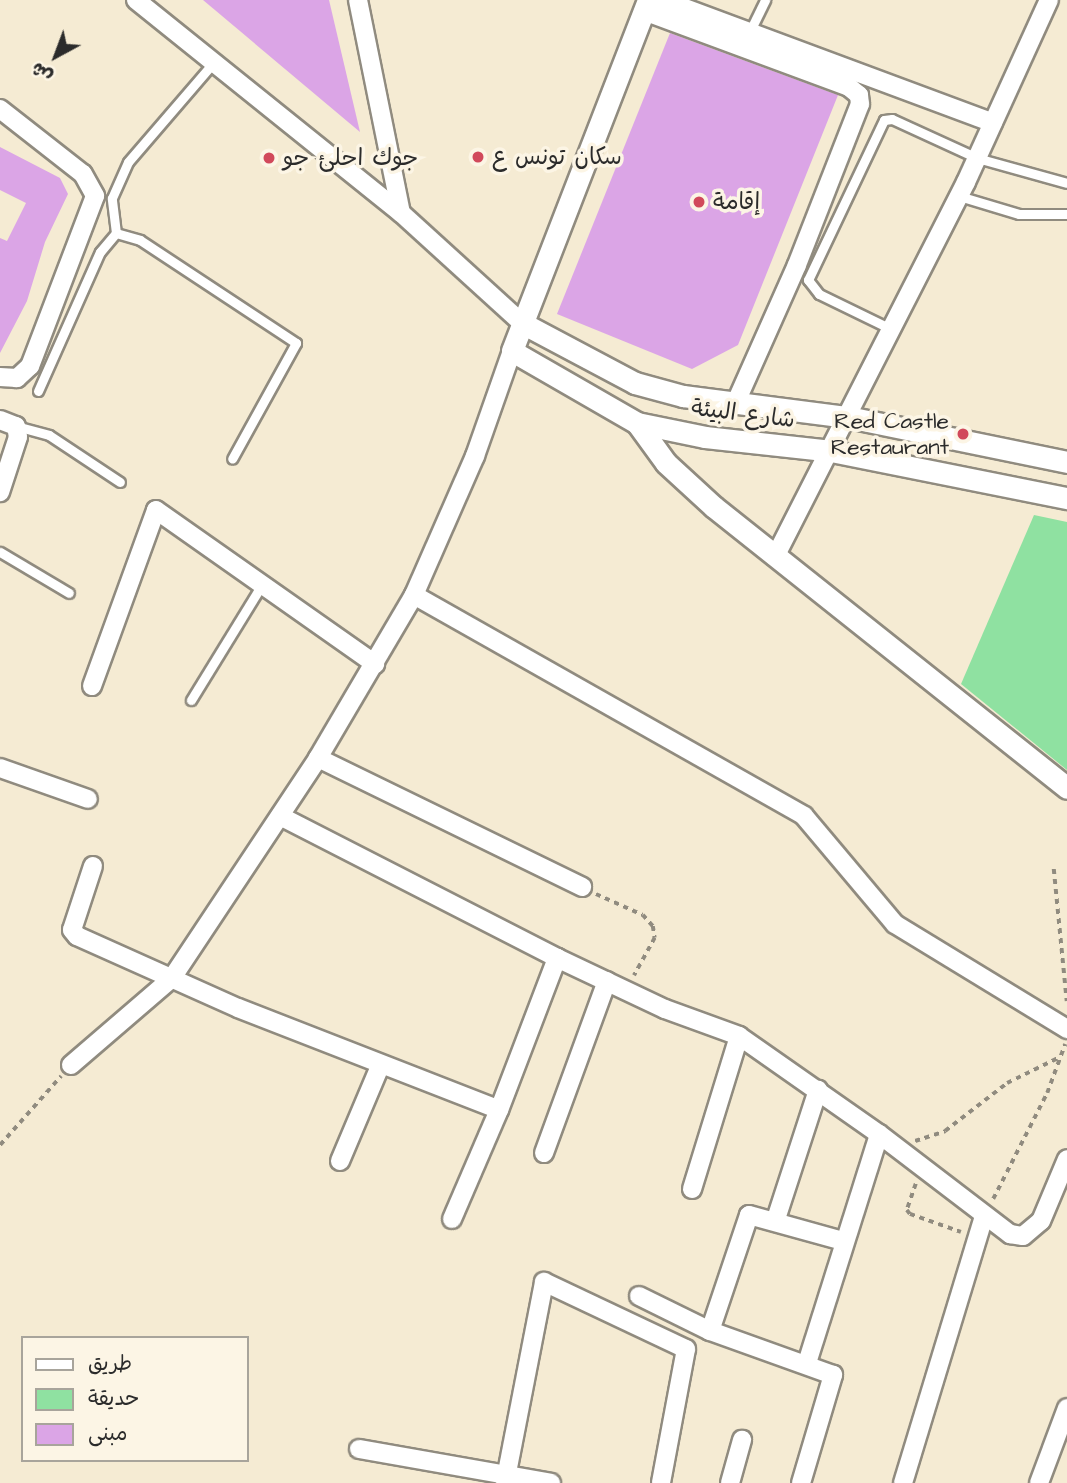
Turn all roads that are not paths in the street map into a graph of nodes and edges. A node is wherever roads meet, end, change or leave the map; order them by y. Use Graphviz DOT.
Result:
graph roads {
  1 [pos="136,0"];
  2 [pos="358,0"];
  3 [pos="663,0"];
  4 [pos="765,0"];
  5 [pos="1049,0"];
  6 [pos="646,5"];
  7 [pos="749,33"];
  8 [pos="214,62"];
  9 [pos="0,109"];
  10 [pos="993,123"];
  11 [pos="977,158"];
  12 [pos="1067,183"];
  13 [pos="960,196"];
  14 [pos="401,213"];
  15 [pos="1067,214"];
  16 [pos="116,233"];
  17 [pos="522,323"];
  18 [pos="891,329"];
  19 [pos="512,351"];
  20 [pos="0,377"];
  21 [pos="38,391"];
  22 [pos="735,404"];
  23 [pos="848,418"];
  24 [pos="8,423"];
  25 [pos="637,423"];
  26 [pos="831,451"];
  27 [pos="232,459"];
  28 [pos="1067,461"];
  29 [pos="120,482"];
  30 [pos="0,492"];
  31 [pos="1067,498"];
  32 [pos="0,552"];
  33 [pos="775,557"];
  34 [pos="263,583"];
  35 [pos="69,593"];
  36 [pos="414,595"];
  37 [pos="375,664"];
  38 [pos="92,686"];
  39 [pos="191,700"];
  40 [pos="318,758"];
  41 [pos="0,768"];
  42 [pos="1067,788"];
  43 [pos="88,799"];
  44 [pos="280,816"];
  45 [pos="93,866"];
  46 [pos="582,887"];
  47 [pos="557,958"];
  48 [pos="172,978"];
  49 [pos="607,981"];
  50 [pos="1067,1029"];
  51 [pos="739,1036"];
  52 [pos="381,1064"];
  53 [pos="71,1065"];
  54 [pos="818,1090"];
  55 [pos="499,1110"];
  56 [pos="886,1141"];
  57 [pos="544,1153"];
  58 [pos="1067,1159"];
  59 [pos="340,1161"];
  60 [pos="692,1189"];
  61 [pos="984,1216"];
  62 [pos="452,1219"];
  63 [pos="776,1219"];
  64 [pos="843,1241"];
  65 [pos="639,1296"];
  66 [pos="710,1331"];
  67 [pos="807,1363"];
  68 [pos="1067,1408"];
  69 [pos="742,1440"];
  70 [pos="359,1449"];
  71 [pos="506,1479"];
  72 [pos="551,1483"];
  73 [pos="661,1483"];
  74 [pos="730,1483"];
  75 [pos="801,1483"];
  76 [pos="903,1483"];
  77 [pos="1040,1483"];
  1 -- 8 [label="street"];
  2 -- 14 [label="street"];
  3 -- 7 [label="street"];
  4 -- 7 [label="lane"];
  5 -- 10 [label="street"];
  6 -- 17 [label="street"];
  6 -- 22 [label="street"];
  7 -- 10 [label="street"];
  8 -- 14 [label="street"];
  8 -- 16 [label="lane"];
  9 -- 20 [label="street"];
  10 -- 11 [label="street"];
  11 -- 12 [label="lane"];
  11 -- 13 [label="street"];
  11 -- 18 [label="lane"];
  13 -- 15 [label="lane"];
  13 -- 18 [label="street"];
  14 -- 17 [label="street"];
  16 -- 21 [label="lane"];
  16 -- 27 [label="lane"];
  17 -- 19 [label="street"];
  17 -- 22 [label="street, شارع البيئة"];
  18 -- 23 [label="street"];
  19 -- 25 [label="street, شارع البيئة"];
  19 -- 36 [label="street"];
  22 -- 23 [label="street, شارع البيئة"];
  23 -- 26 [label="street"];
  23 -- 28 [label="street, شارع البيئة"];
  24 -- 29 [label="lane"];
  24 -- 30 [label="street"];
  25 -- 26 [label="street, شارع البيئة"];
  25 -- 33 [label="street"];
  26 -- 31 [label="street, شارع البيئة"];
  26 -- 33 [label="street"];
  32 -- 35 [label="lane"];
  33 -- 42 [label="street"];
  34 -- 37 [label="street"];
  34 -- 38 [label="street"];
  34 -- 39 [label="lane"];
  36 -- 37 [label="street"];
  36 -- 50 [label="street"];
  37 -- 40 [label="street"];
  40 -- 44 [label="street"];
  40 -- 46 [label="street"];
  41 -- 43 [label="street"];
  44 -- 47 [label="street"];
  44 -- 48 [label="street"];
  45 -- 48 [label="street"];
  47 -- 49 [label="street"];
  47 -- 55 [label="street"];
  48 -- 52 [label="street"];
  48 -- 53 [label="street"];
  49 -- 51 [label="street"];
  49 -- 57 [label="street"];
  51 -- 54 [label="street"];
  51 -- 60 [label="street"];
  52 -- 55 [label="street"];
  52 -- 59 [label="street"];
  54 -- 56 [label="street"];
  54 -- 63 [label="street"];
  55 -- 62 [label="street"];
  56 -- 61 [label="street"];
  56 -- 64 [label="street"];
  58 -- 61 [label="street"];
  61 -- 76 [label="street"];
  63 -- 64 [label="street"];
  63 -- 66 [label="street"];
  64 -- 67 [label="street"];
  65 -- 66 [label="street"];
  66 -- 67 [label="street"];
  67 -- 75 [label="street"];
  68 -- 77 [label="street"];
  69 -- 74 [label="street"];
  70 -- 71 [label="street"];
  71 -- 72 [label="street"];
  71 -- 73 [label="street"];
}
